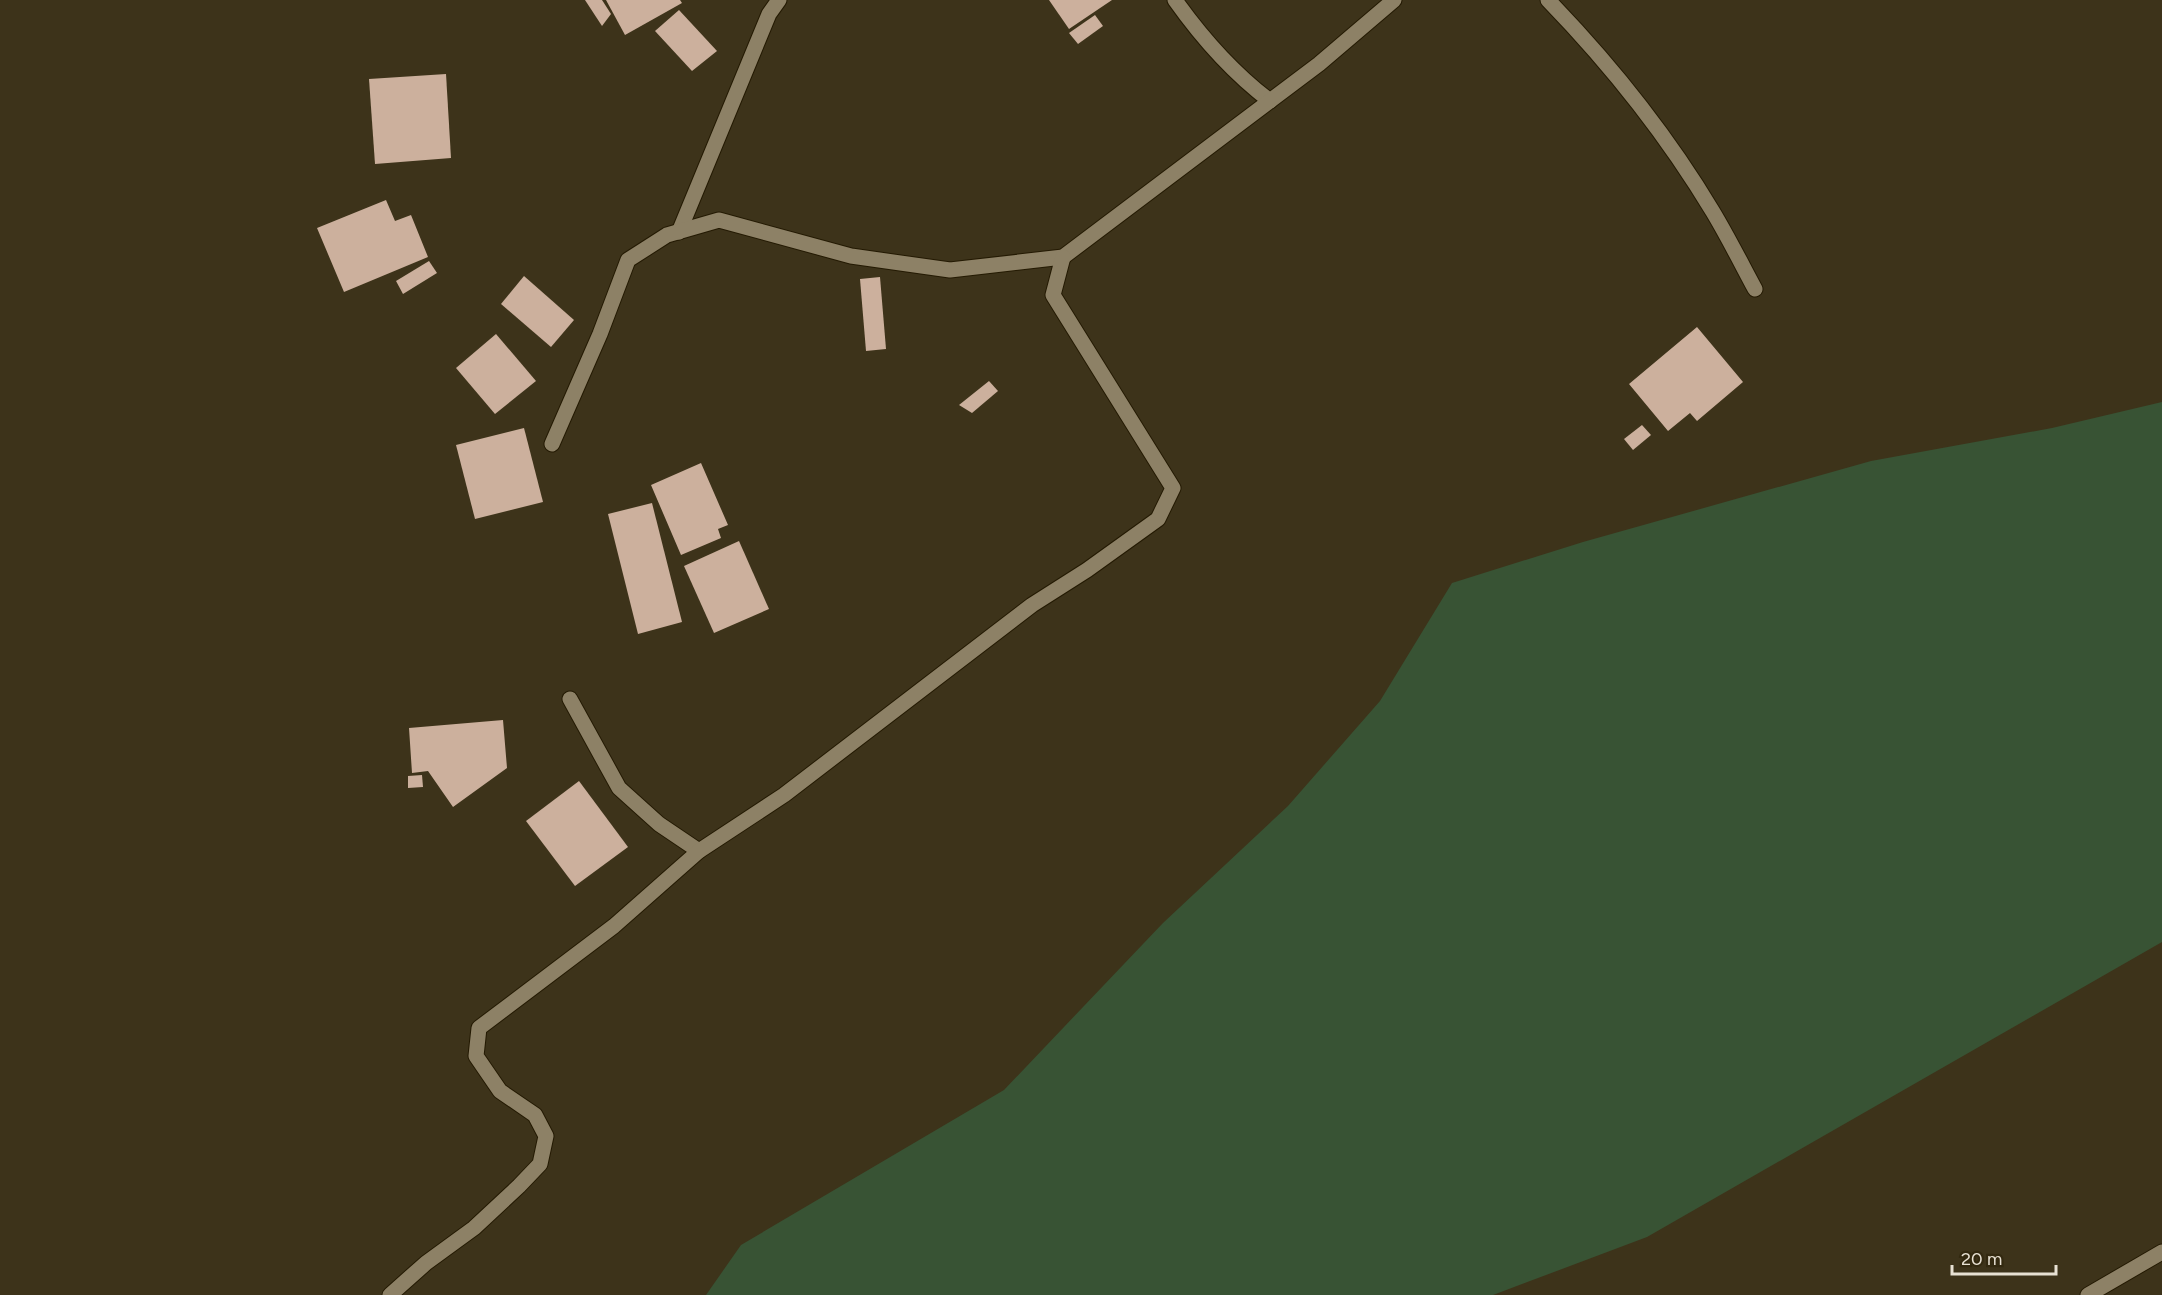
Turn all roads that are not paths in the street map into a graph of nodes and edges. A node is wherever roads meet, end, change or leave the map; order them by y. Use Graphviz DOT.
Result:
graph roads {
  1 [pos="779,0"];
  2 [pos="1176,0"];
  3 [pos="1394,0"];
  4 [pos="1548,0"];
  5 [pos="1270,101"];
  6 [pos="679,232"];
  7 [pos="1063,257"];
  8 [pos="1755,288"];
  9 [pos="552,444"];
  10 [pos="570,699"];
  11 [pos="699,851"];
  12 [pos="2162,1252"];
  13 [pos="390,1295"];
  14 [pos="2088,1295"];
  1 -- 6 [label="street"];
  2 -- 5 [label="street"];
  3 -- 5 [label="street"];
  4 -- 8 [label="street"];
  5 -- 7 [label="street"];
  6 -- 7 [label="street"];
  6 -- 9 [label="street"];
  7 -- 11 [label="street"];
  10 -- 11 [label="street"];
  11 -- 13 [label="street"];
  12 -- 14 [label="street"];
}
